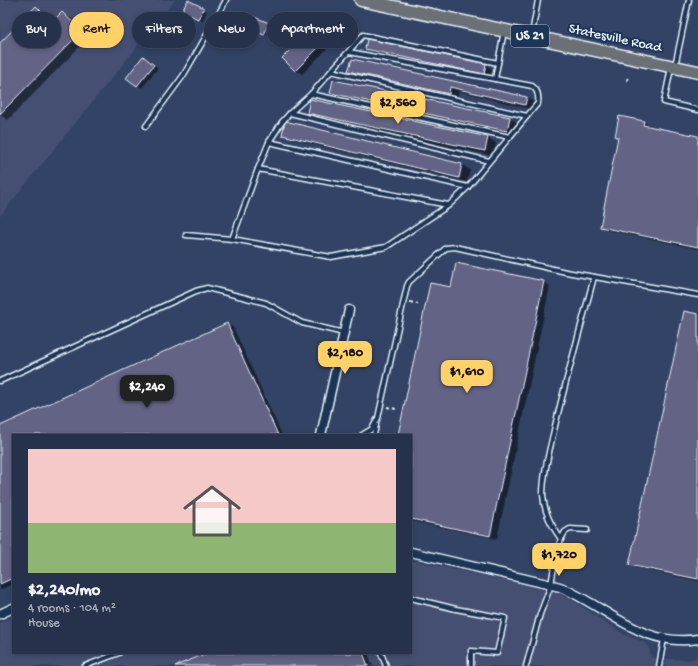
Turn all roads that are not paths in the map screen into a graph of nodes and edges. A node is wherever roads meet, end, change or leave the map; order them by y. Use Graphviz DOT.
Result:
graph roads {
  1 [pos="226,0"];
  2 [pos="361,0"];
  3 [pos="538,0"];
  4 [pos="689,0"];
  5 [pos="504,31"];
  6 [pos="532,37"];
  7 [pos="349,52"];
  8 [pos="498,63"];
  9 [pos="673,66"];
  10 [pos="331,71"];
  11 [pos="698,72"];
  12 [pos="495,79"];
  13 [pos="310,94"];
  14 [pos="698,110"];
  15 [pos="290,113"];
  16 [pos="527,116"];
  17 [pos="146,126"];
  18 [pos="510,137"];
  19 [pos="269,142"];
  20 [pos="489,161"];
  21 [pos="258,169"];
  22 [pos="468,187"];
  23 [pos="449,205"];
  24 [pos="186,235"];
  25 [pos="232,239"];
  26 [pos="594,277"];
  27 [pos="698,295"];
  28 [pos="349,310"];
  29 [pos="344,333"];
  30 [pos="0,381"];
  31 [pos="376,423"];
  32 [pos="321,434"];
  33 [pos="364,434"];
  34 [pos="374,434"];
  35 [pos="587,530"];
  36 [pos="561,539"];
  37 [pos="412,552"];
  38 [pos="551,585"];
  39 [pos="412,598"];
  40 [pos="12,608"];
  41 [pos="0,614"];
  42 [pos="664,639"];
  43 [pos="698,639"];
  44 [pos="116,654"];
  45 [pos="381,654"];
  46 [pos="84,666"];
  47 [pos="386,666"];
  48 [pos="471,666"];
  49 [pos="526,666"];
  50 [pos="659,666"];
  1 -- 17 [label="lane"];
  2 -- 5 [label="main road, Statesville Road / US 21"];
  3 -- 6 [label="lane"];
  4 -- 9 [label="lane"];
  5 -- 6 [label="main road, Statesville Road / US 21"];
  5 -- 8 [label="lane"];
  6 -- 9 [label="main road, Statesville Road / US 21"];
  7 -- 8 [label="lane"];
  7 -- 10 [label="lane"];
  7 -- 12 [label="lane"];
  8 -- 12 [label="lane"];
  9 -- 11 [label="main road, Statesville Road / US 21"];
  9 -- 14 [label="lane"];
  10 -- 13 [label="lane"];
  10 -- 16 [label="lane"];
  12 -- 16 [label="lane"];
  13 -- 15 [label="lane"];
  13 -- 18 [label="lane"];
  15 -- 19 [label="lane"];
  15 -- 20 [label="lane"];
  16 -- 18 [label="lane"];
  18 -- 20 [label="lane"];
  19 -- 21 [label="lane"];
  19 -- 22 [label="lane"];
  20 -- 22 [label="lane"];
  21 -- 23 [label="lane"];
  21 -- 25 [label="lane"];
  22 -- 23 [label="lane"];
  23 -- 25 [label="lane"];
  24 -- 25 [label="lane"];
  26 -- 27 [label="lane"];
  26 -- 31 [label="lane"];
  26 -- 36 [label="lane"];
  28 -- 29 [label="street"];
  29 -- 30 [label="lane"];
  29 -- 32 [label="street"];
  31 -- 33 [label="lane"];
  31 -- 34 [label="lane"];
  35 -- 36 [label="lane"];
  36 -- 38 [label="lane"];
  37 -- 38 [label="street"];
  38 -- 42 [label="street"];
  38 -- 49 [label="lane"];
  39 -- 48 [label="lane"];
  40 -- 41 [label="street"];
  42 -- 43 [label="street"];
  42 -- 50 [label="lane"];
  44 -- 46 [label="lane"];
  45 -- 47 [label="lane"];
}
